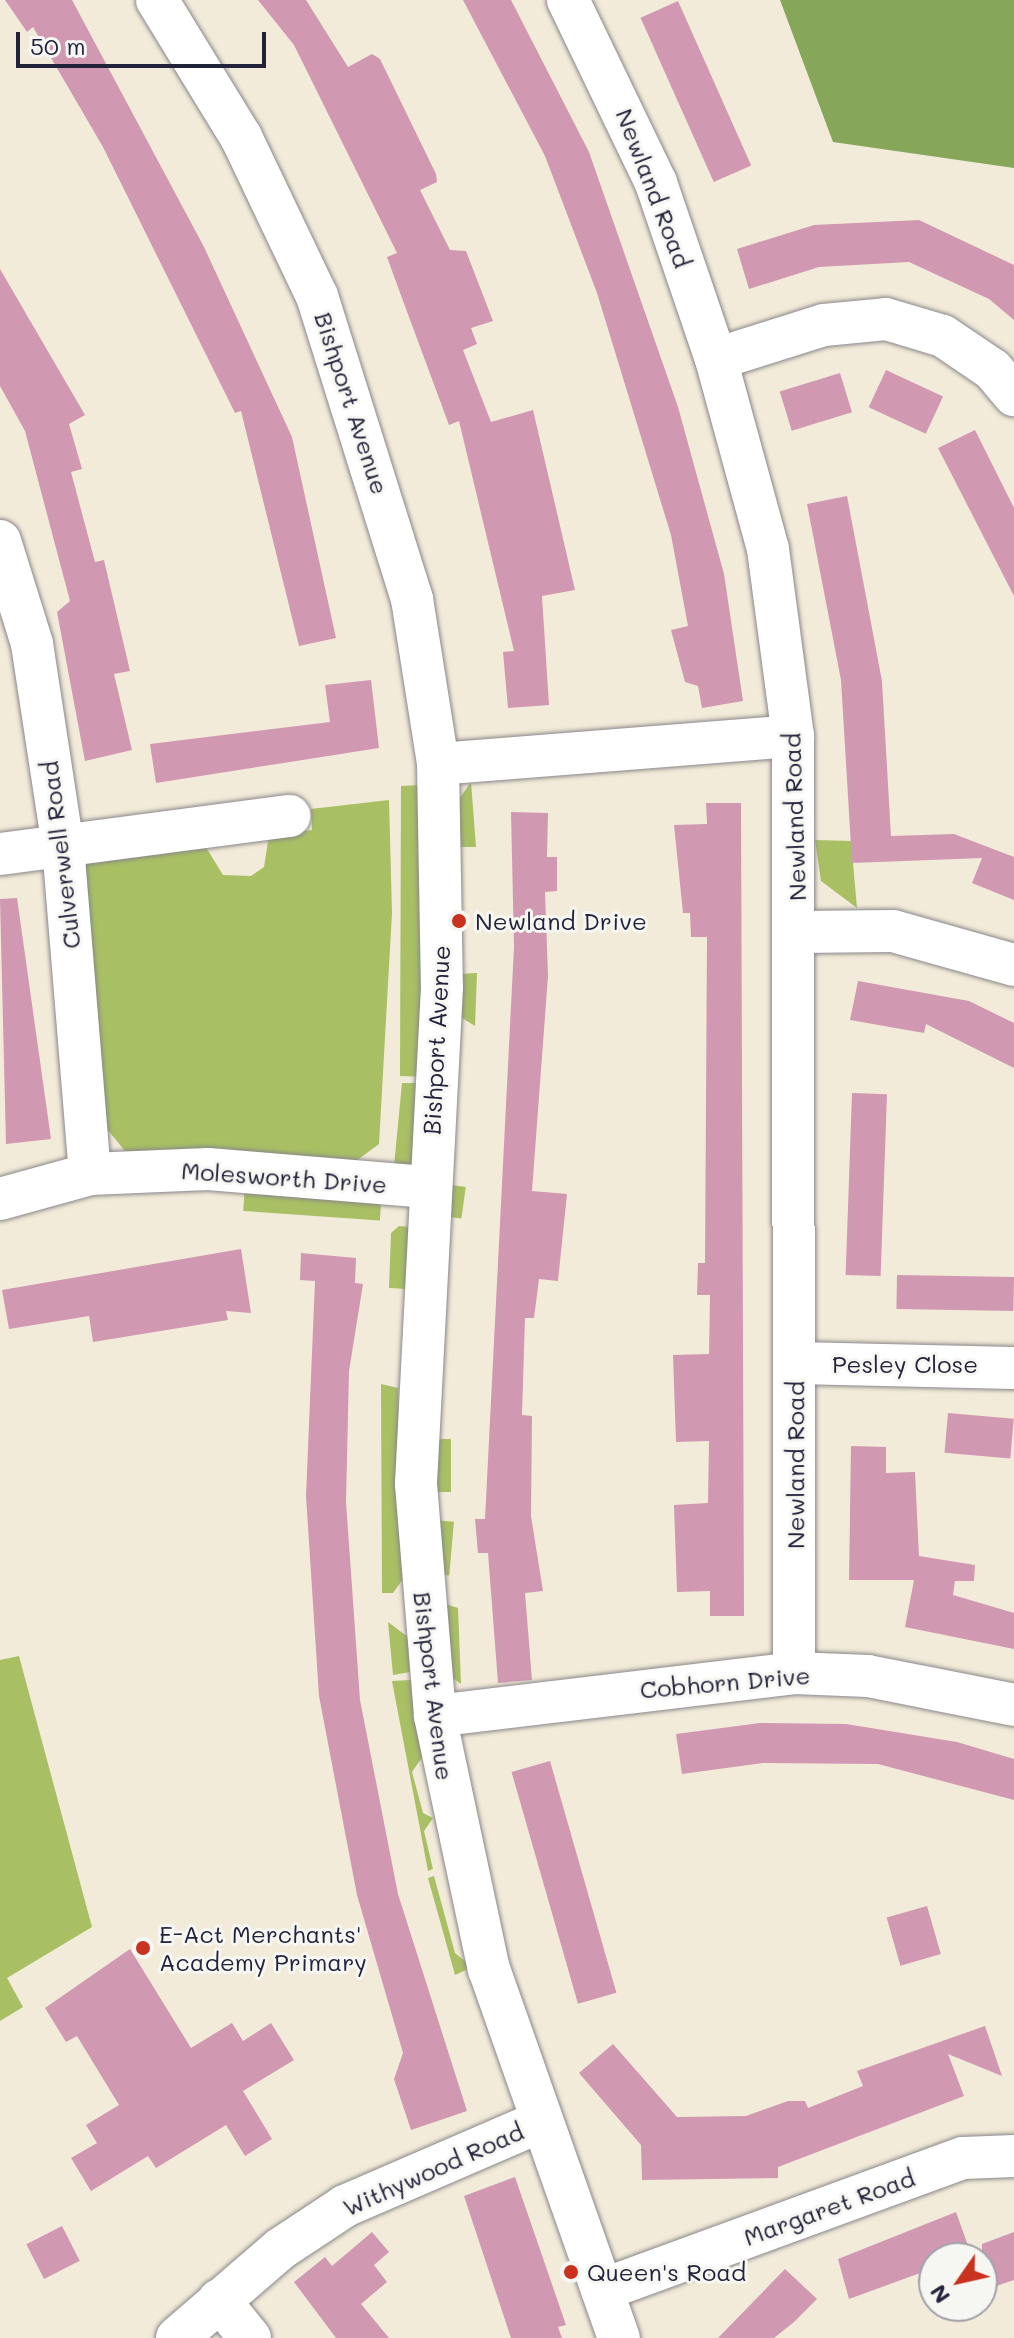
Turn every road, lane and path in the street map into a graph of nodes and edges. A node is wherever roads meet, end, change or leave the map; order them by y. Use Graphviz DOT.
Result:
graph roads {
  1 [pos="157,0"];
  2 [pos="568,0"];
  3 [pos="716,359"];
  4 [pos="1014,395"];
  5 [pos="0,541"];
  6 [pos="793,736"];
  7 [pos="438,764"];
  8 [pos="290,816"];
  9 [pos="63,846"];
  10 [pos="0,854"];
  11 [pos="798,932"];
  12 [pos="1014,965"];
  13 [pos="90,1174"];
  14 [pos="428,1187"];
  15 [pos="0,1199"];
  16 [pos="796,1363"];
  17 [pos="1014,1368"];
  18 [pos="794,1673"];
  19 [pos="1014,1705"];
  20 [pos="435,1716"];
  21 [pos="541,2121"];
  22 [pos="1014,2156"];
  23 [pos="602,2290"];
  24 [pos="219,2300"];
  25 [pos="177,2338"];
  26 [pos="250,2338"];
  27 [pos="619,2338"];
  1 -- 7 [label="street, Bishport Avenue"];
  2 -- 3 [label="street, Newland Road"];
  3 -- 4 [label="street"];
  3 -- 6 [label="street, Newland Road"];
  5 -- 9 [label="street, Culverwell Road"];
  6 -- 7 [label="street"];
  6 -- 11 [label="street, Newland Road"];
  7 -- 14 [label="street, Bishport Avenue"];
  8 -- 9 [label="street"];
  9 -- 10 [label="street"];
  9 -- 13 [label="street, Culverwell Road"];
  11 -- 12 [label="street"];
  11 -- 16 [label="street, Newland Road"];
  13 -- 14 [label="street, Molesworth Drive"];
  13 -- 15 [label="street, Molesworth Drive"];
  14 -- 20 [label="street, Bishport Avenue"];
  16 -- 17 [label="street, Pesley Close"];
  16 -- 18 [label="street, Newland Road"];
  18 -- 19 [label="street, Cobhorn Drive"];
  18 -- 20 [label="street, Cobhorn Drive"];
  20 -- 21 [label="street, Bishport Avenue"];
  21 -- 23 [label="street, Bishport Avenue"];
  21 -- 24 [label="street, Withywood Road"];
  22 -- 23 [label="street, Margaret Road"];
  23 -- 27 [label="street, Bishport Avenue"];
  24 -- 25 [label="street, Withywood Road"];
  24 -- 26 [label="street"];
}
